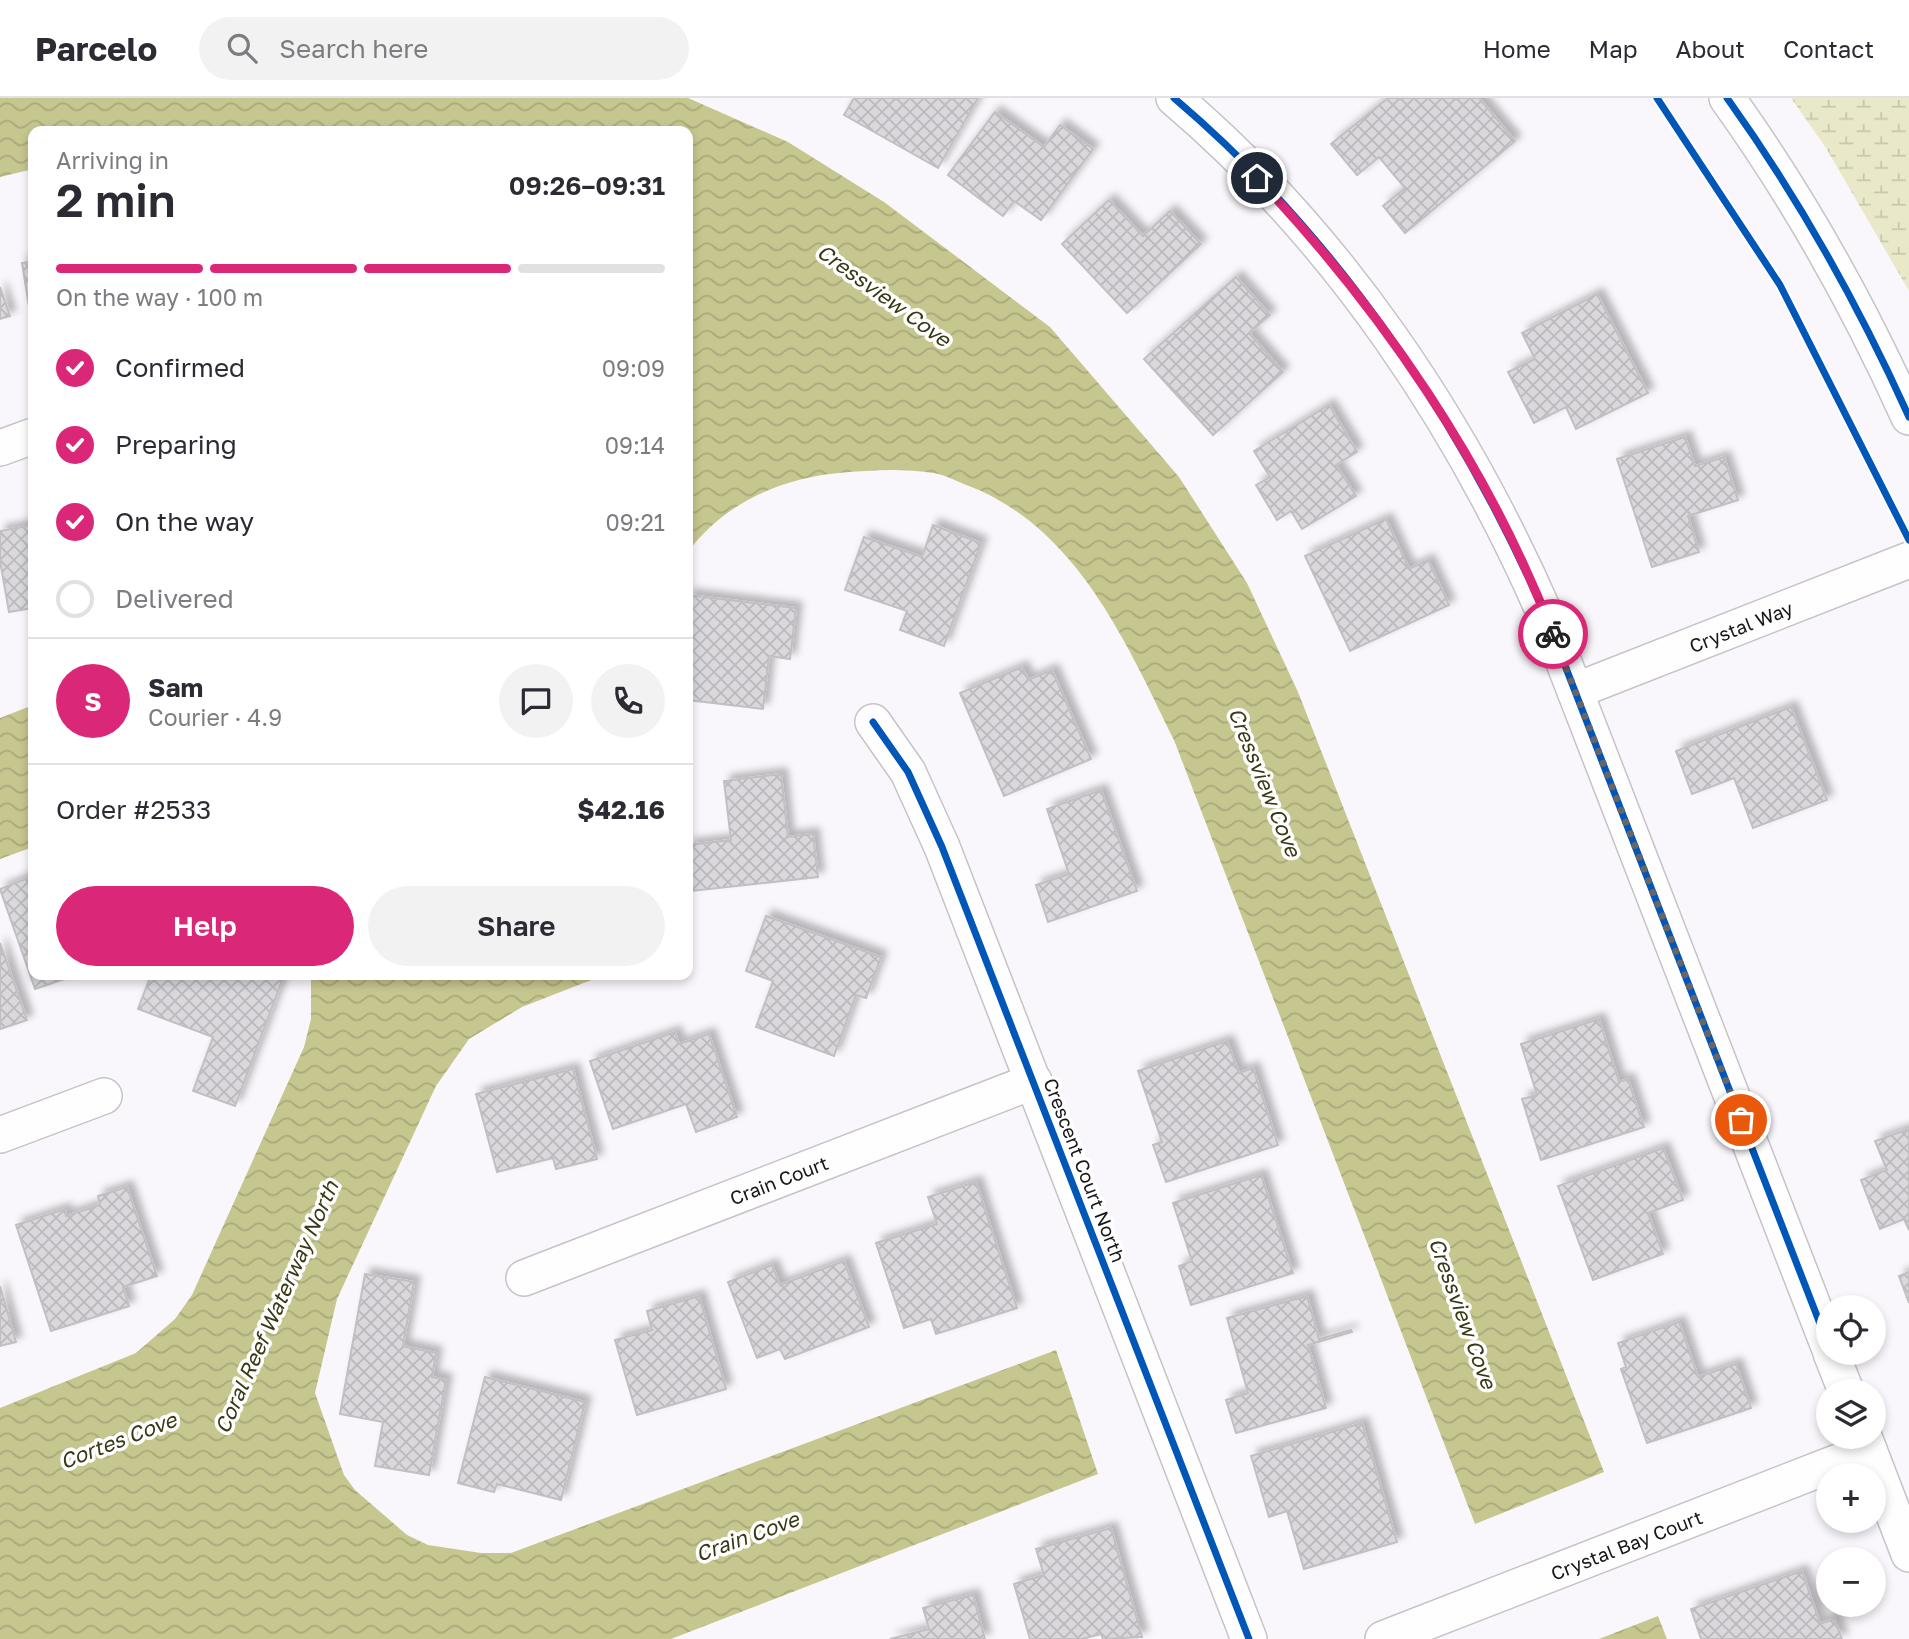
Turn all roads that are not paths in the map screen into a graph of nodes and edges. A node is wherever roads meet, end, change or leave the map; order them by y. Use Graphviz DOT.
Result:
graph roads {
  1 [pos="1174,98"];
  2 [pos="1727,98"];
  3 [pos="1909,417"];
  4 [pos="28,438"];
  5 [pos="0,448"];
  6 [pos="1909,560"];
  7 [pos="1575,691"];
  8 [pos="873,722"];
  9 [pos="1034,1081"];
  10 [pos="104,1096"];
  11 [pos="0,1135"];
  12 [pos="524,1278"];
  13 [pos="1816,1313"];
  14 [pos="1851,1449"];
  15 [pos="1868,1449"];
  16 [pos="1909,1554"];
  17 [pos="1249,1639"];
  18 [pos="1383,1639"];
  1 -- 7 [label="street"];
  2 -- 3 [label="street"];
  4 -- 5 [label="street"];
  6 -- 7 [label="street, Crystal Way"];
  7 -- 13 [label="street"];
  8 -- 9 [label="street, Crescent Court North"];
  9 -- 12 [label="street, Crain Court"];
  9 -- 17 [label="street, Crescent Court North"];
  10 -- 11 [label="street"];
  14 -- 18 [label="street, Crystal Bay Court"];
  15 -- 16 [label="street"];
}
